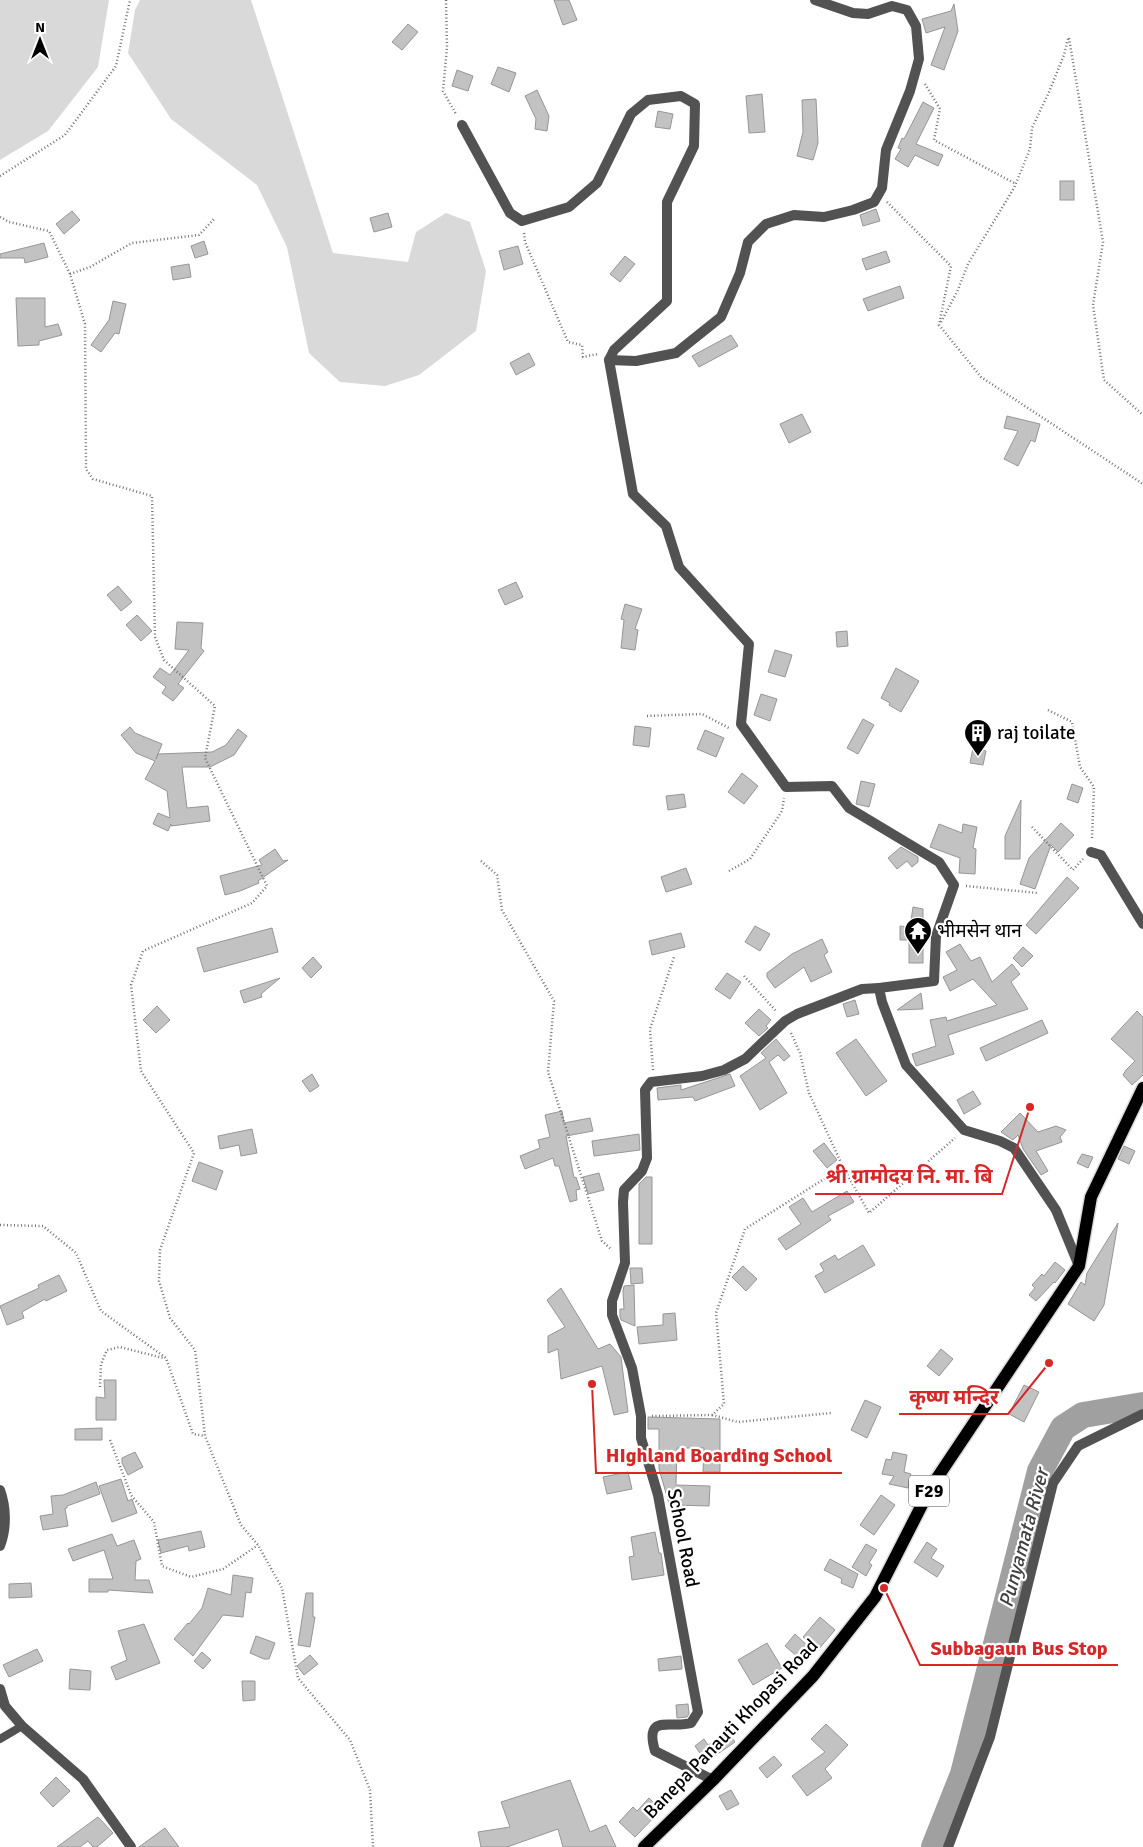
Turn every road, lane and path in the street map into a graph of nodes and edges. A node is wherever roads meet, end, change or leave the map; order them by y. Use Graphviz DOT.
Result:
graph roads {
  1 [pos="130,0"];
  2 [pos="446,0"];
  3 [pos="815,0"];
  4 [pos="915,75"];
  5 [pos="462,124"];
  6 [pos="0,176"];
  7 [pos="1016,184"];
  8 [pos="879,194"];
  9 [pos="0,217"];
  10 [pos="214,219"];
  11 [pos="522,221"];
  12 [pos="70,274"];
  13 [pos="939,325"];
  14 [pos="612,355"];
  15 [pos="1143,415"];
  16 [pos="1143,484"];
  17 [pos="1048,710"];
  18 [pos="647,716"];
  19 [pos="741,724"];
  20 [pos="786,787"];
  21 [pos="1032,827"];
  22 [pos="1091,852"];
  23 [pos="481,861"];
  24 [pos="729,871"];
  25 [pos="954,885"];
  26 [pos="1038,893"];
  27 [pos="1143,924"];
  28 [pos="674,957"];
  29 [pos="744,976"];
  30 [pos="879,988"];
  31 [pos="785,1022"];
  32 [pos="651,1082"];
  33 [pos="1143,1088"];
  34 [pos="964,1130"];
  35 [pos="843,1167"];
  36 [pos="0,1225"];
  37 [pos="625,1263"];
  38 [pos="1079,1266"];
  39 [pos="166,1358"];
  40 [pos="100,1387"];
  41 [pos="831,1413"];
  42 [pos="1143,1414"];
  43 [pos="712,1415"];
  44 [pos="641,1416"];
  45 [pos="205,1436"];
  46 [pos="110,1440"];
  47 [pos="0,1490"];
  48 [pos="258,1545"];
  49 [pos="0,1546"];
  50 [pos="0,1689"];
  51 [pos="22,1726"];
  52 [pos="0,1739"];
  53 [pos="713,1780"];
  54 [pos="131,1847"];
  55 [pos="373,1847"];
  56 [pos="644,1847"];
  57 [pos="948,1847"];
  1 -- 6 [label="path"];
  2 -- 5 [label="path"];
  3 -- 4 [label="street"];
  4 -- 7 [label="path"];
  4 -- 8 [label="street"];
  5 -- 11 [label="street"];
  7 -- 13 [label="path"];
  7 -- 15 [label="path"];
  8 -- 13 [label="path"];
  8 -- 14 [label="street"];
  9 -- 12 [label="path"];
  10 -- 12 [label="path"];
  11 -- 14 [label="path"];
  11 -- 14 [label="street"];
  12 -- 45 [label="path"];
  13 -- 16 [label="path"];
  14 -- 19 [label="street"];
  17 -- 22 [label="path"];
  18 -- 19 [label="path"];
  19 -- 20 [label="street"];
  20 -- 24 [label="path"];
  20 -- 25 [label="street"];
  21 -- 22 [label="path"];
  22 -- 27 [label="street"];
  23 -- 37 [label="path"];
  25 -- 26 [label="path"];
  25 -- 30 [label="street"];
  28 -- 32 [label="path"];
  29 -- 31 [label="path"];
  30 -- 31 [label="street"];
  30 -- 34 [label="street"];
  31 -- 32 [label="street"];
  31 -- 35 [label="path"];
  32 -- 37 [label="street, School Road"];
  33 -- 38 [label="main road, Banepa Panauti Khopasi Road / F29"];
  34 -- 35 [label="path"];
  34 -- 38 [label="street"];
  35 -- 43 [label="path"];
  36 -- 39 [label="path"];
  37 -- 44 [label="street, School Road"];
  38 -- 53 [label="main road, Banepa Panauti Khopasi Road / F29"];
  39 -- 40 [label="path"];
  39 -- 45 [label="path"];
  41 -- 43 [label="path"];
  42 -- 57 [label="street"];
  43 -- 44 [label="path"];
  44 -- 53 [label="street, School Road"];
  45 -- 48 [label="path"];
  46 -- 48 [label="path"];
  47 -- 49 [label="street"];
  48 -- 55 [label="path"];
  50 -- 51 [label="street"];
  51 -- 52 [label="lane"];
  51 -- 54 [label="street"];
  53 -- 56 [label="main road, Banepa Panauti Khopasi Road / F29"];
}
